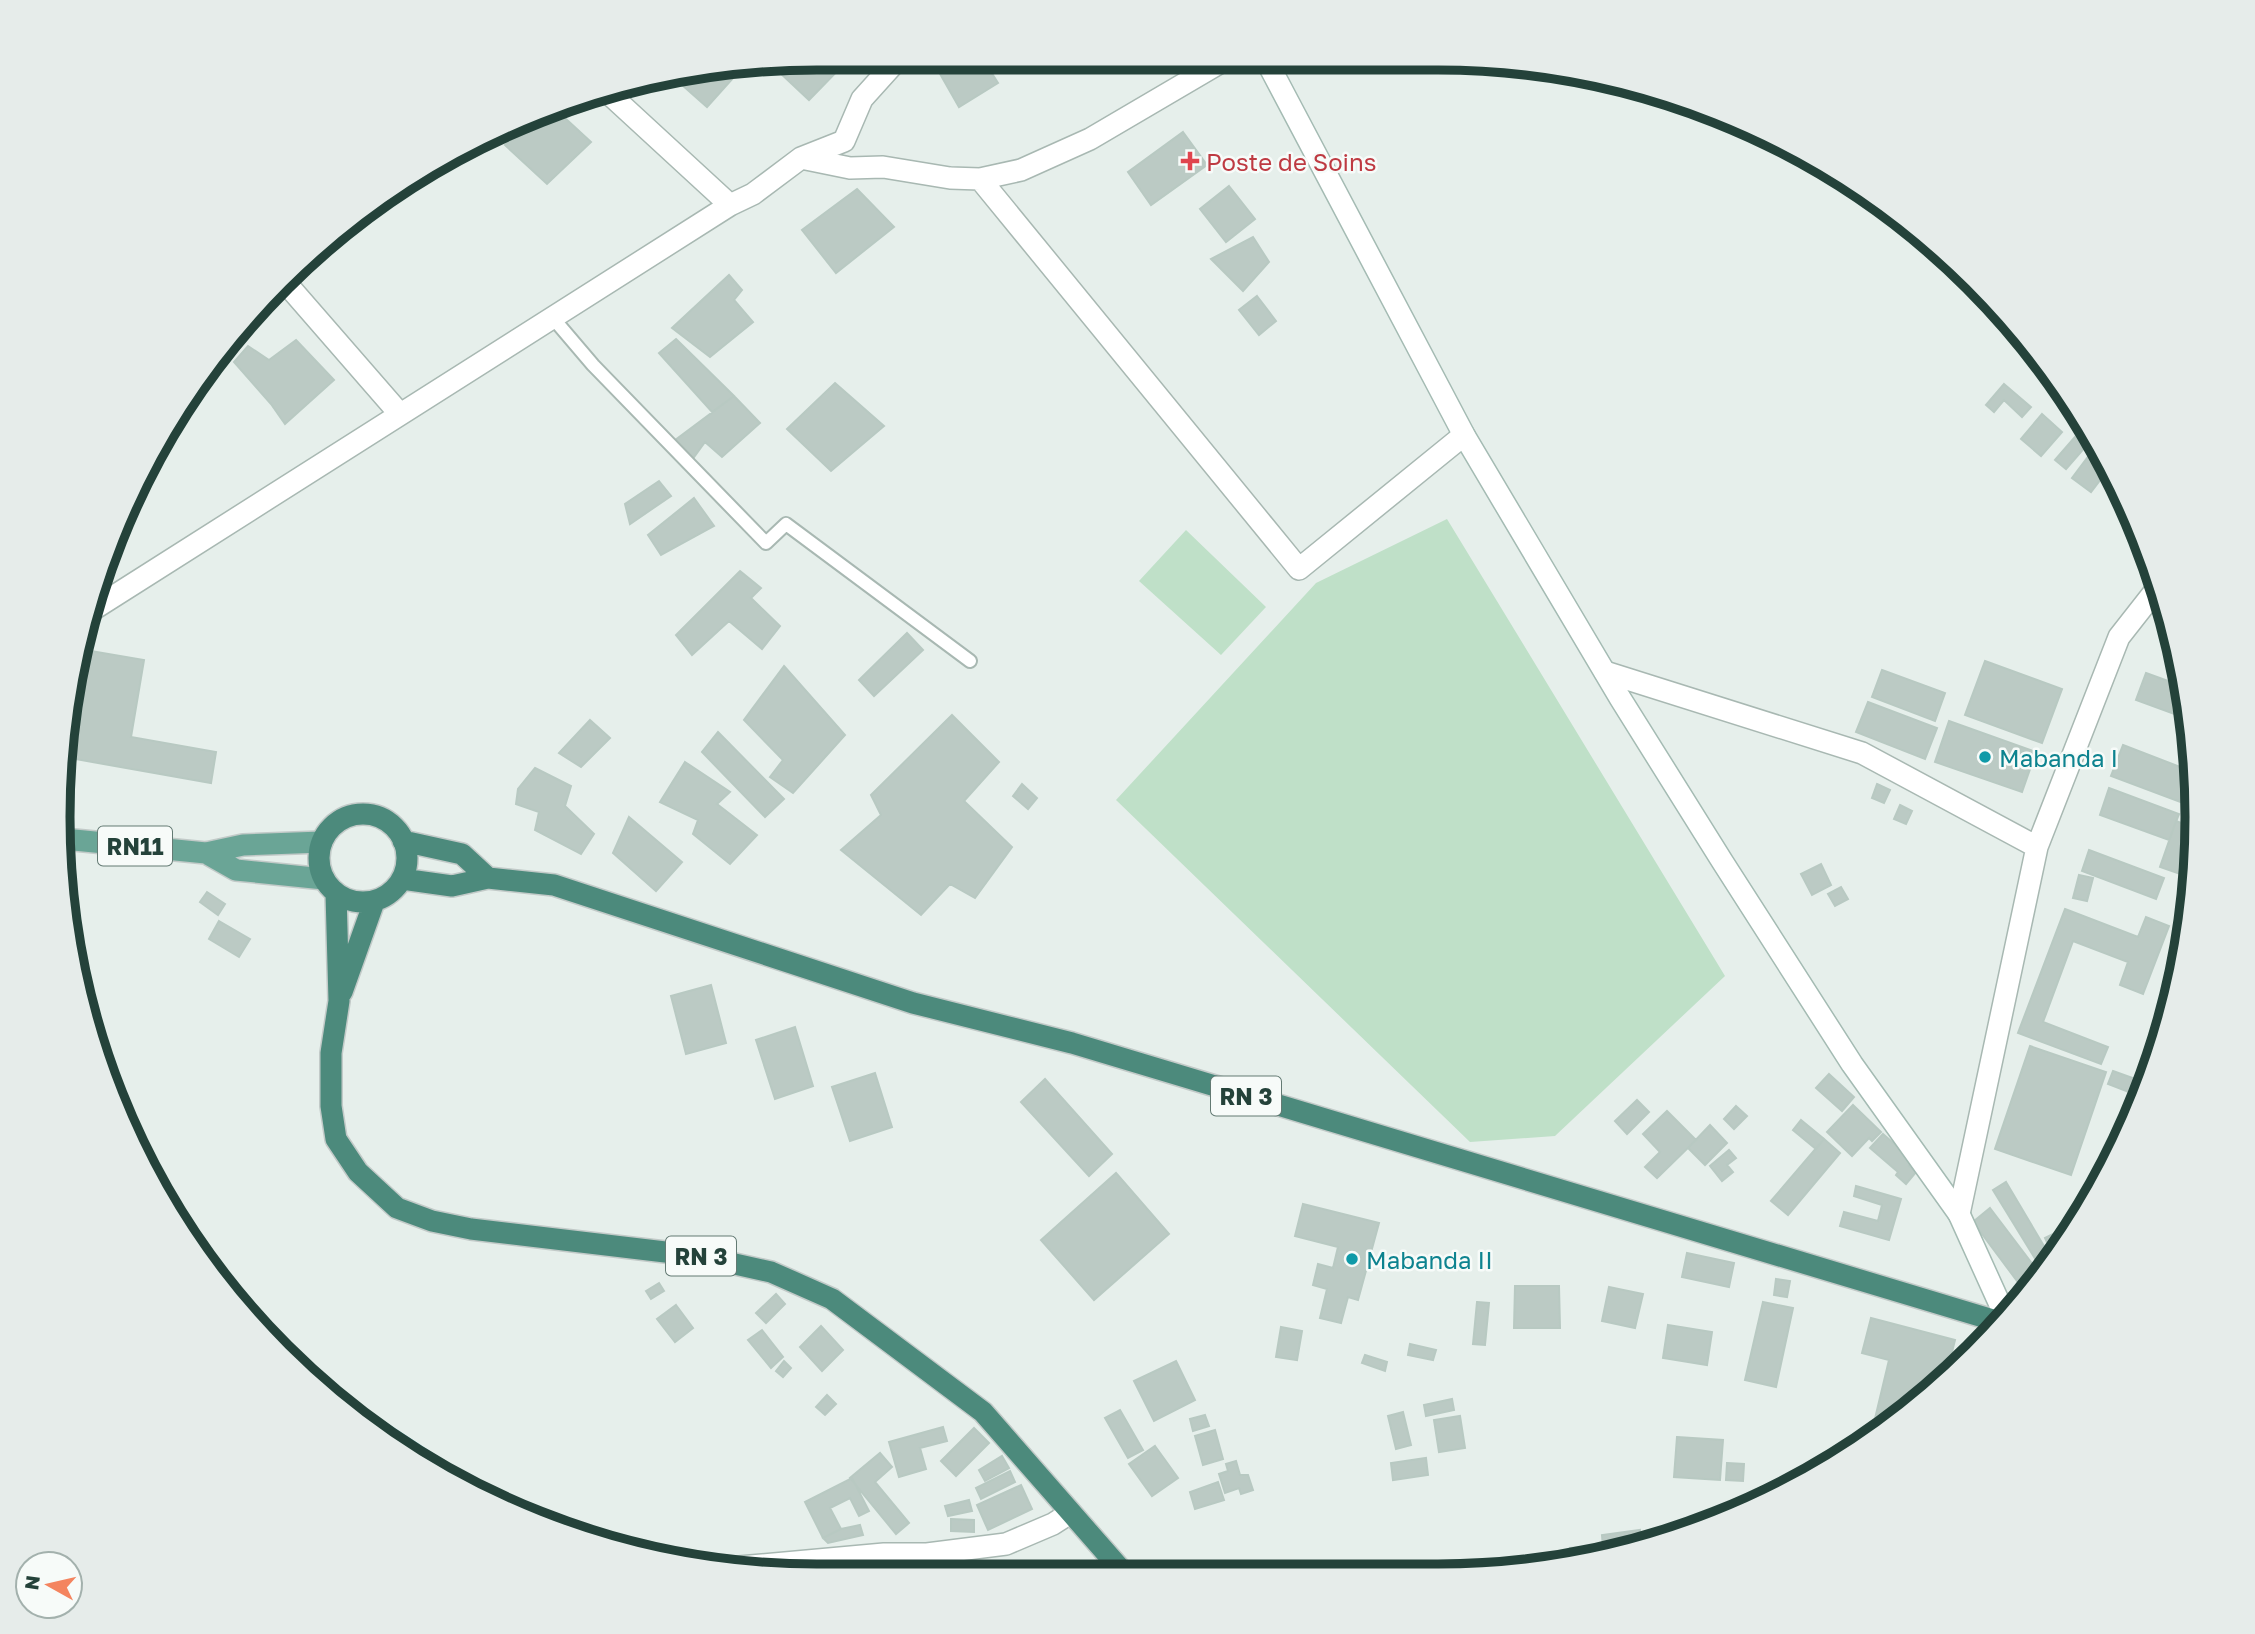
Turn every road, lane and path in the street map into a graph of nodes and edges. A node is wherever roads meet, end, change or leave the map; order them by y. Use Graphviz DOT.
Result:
graph roads {
  1 [pos="888,70"];
  2 [pos="1208,70"];
  3 [pos="1271,70"];
  4 [pos="614,98"];
  5 [pos="801,158"];
  6 [pos="980,179"];
  7 [pos="730,205"];
  8 [pos="290,288"];
  9 [pos="553,318"];
  10 [pos="399,413"];
  11 [pos="1464,435"];
  12 [pos="2151,596"];
  13 [pos="101,604"];
  14 [pos="970,661"];
  15 [pos="1605,672"];
  16 [pos="71,840"];
  17 [pos="403,841"];
  18 [pos="322,842"];
  19 [pos="2037,846"];
  20 [pos="206,853"];
  21 [pos="488,878"];
  22 [pos="402,879"];
  23 [pos="330,886"];
  24 [pos="374,902"];
  25 [pos="339,1001"];
  26 [pos="1959,1214"];
  27 [pos="2000,1310"];
  28 [pos="1993,1317"];
  29 [pos="1070,1513"];
  30 [pos="787,1563"];
  31 [pos="1116,1564"];
  1 -- 5 [label="street"];
  2 -- 6 [label="street"];
  3 -- 11 [label="street"];
  4 -- 7 [label="street"];
  5 -- 6 [label="street"];
  5 -- 7 [label="street"];
  6 -- 11 [label="street"];
  7 -- 9 [label="street"];
  8 -- 10 [label="street"];
  9 -- 10 [label="street"];
  9 -- 14 [label="lane"];
  10 -- 13 [label="street"];
  11 -- 15 [label="street"];
  12 -- 19 [label="street"];
  15 -- 19 [label="street"];
  15 -- 26 [label="street"];
  16 -- 20 [label="main road, RN11"];
  17 -- 18 [label="highway"];
  17 -- 21 [label="highway"];
  17 -- 22 [label="highway"];
  18 -- 20 [label="main road, RN11"];
  18 -- 23 [label="highway, RN 3"];
  19 -- 26 [label="street"];
  20 -- 23 [label="main road, RN11"];
  21 -- 22 [label="highway, RN 3"];
  21 -- 28 [label="highway, RN 3"];
  22 -- 24 [label="highway"];
  23 -- 24 [label="highway"];
  23 -- 25 [label="highway, RN 3"];
  24 -- 25 [label="highway, RN 3"];
  25 -- 29 [label="highway, RN 3"];
  26 -- 27 [label="street"];
  29 -- 30 [label="street"];
  29 -- 31 [label="highway, RN 3"];
}
